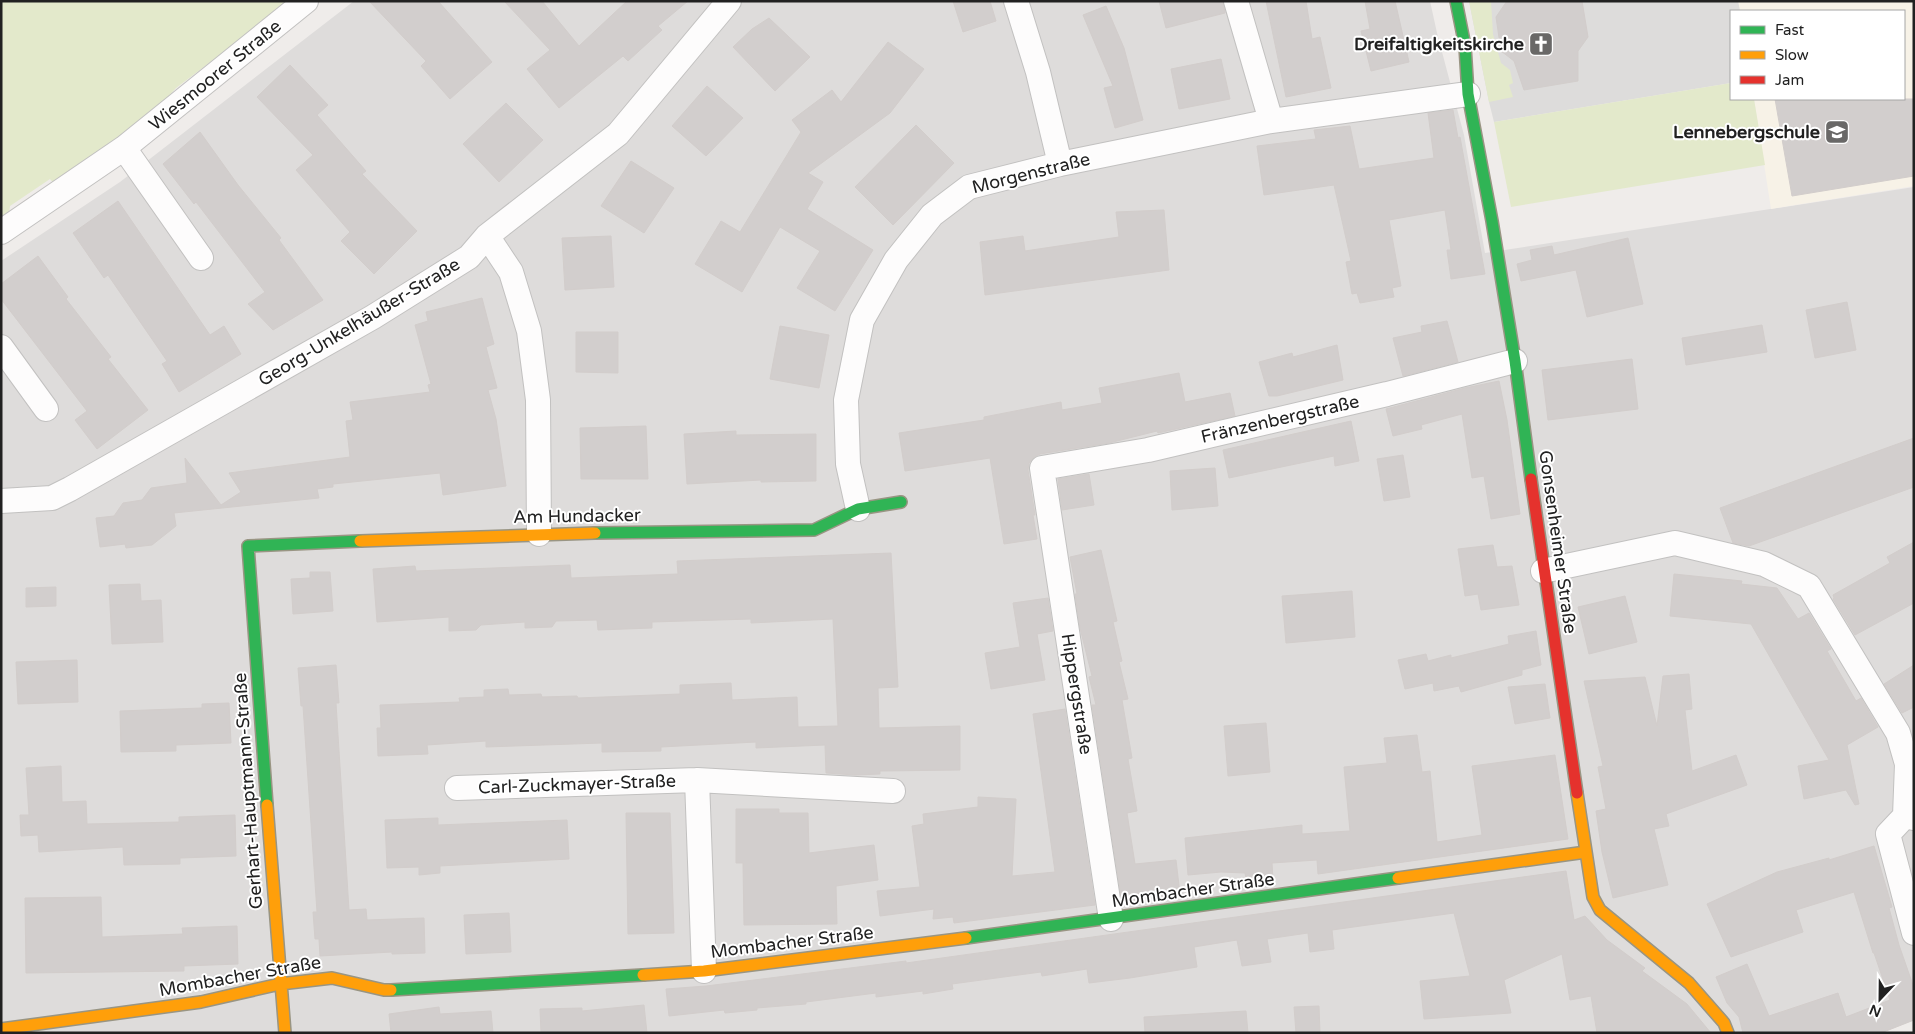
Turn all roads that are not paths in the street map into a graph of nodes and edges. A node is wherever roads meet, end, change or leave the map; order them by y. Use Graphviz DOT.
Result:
graph roads {
  1 [pos="306,1"];
  2 [pos="729,1"];
  3 [pos="1016,1"];
  4 [pos="1236,1"];
  5 [pos="1456,1"];
  6 [pos="1468,94"];
  7 [pos="1272,121"];
  8 [pos="124,148"];
  9 [pos="1060,164"];
  10 [pos="1,232"];
  11 [pos="488,236"];
  12 [pos="201,258"];
  13 [pos="1,348"];
  14 [pos="1516,361"];
  15 [pos="46,409"];
  16 [pos="1042,468"];
  17 [pos="1,501"];
  18 [pos="901,502"];
  19 [pos="858,508"];
  20 [pos="539,534"];
  21 [pos="248,546"];
  22 [pos="1543,571"];
  23 [pos="696,780"];
  24 [pos="457,788"];
  25 [pos="893,791"];
  26 [pos="1909,817"];
  27 [pos="1586,852"];
  28 [pos="1111,919"];
  29 [pos="1914,933"];
  30 [pos="704,971"];
  31 [pos="280,984"];
  32 [pos="1,1029"];
  33 [pos="285,1033"];
  34 [pos="1728,1033"];
  1 -- 8 [label="street, Wiesmoorer Straße"];
  2 -- 11 [label="street, Georg-Unkelhäußer-Straße"];
  3 -- 9 [label="street"];
  4 -- 7 [label="street"];
  5 -- 6 [label="street, Gonsenheimer Straße"];
  6 -- 7 [label="street, Morgenstraße"];
  6 -- 14 [label="street, Gonsenheimer Straße"];
  7 -- 9 [label="street, Morgenstraße"];
  8 -- 10 [label="street, Wiesmoorer Straße"];
  8 -- 12 [label="street"];
  9 -- 19 [label="street, Morgenstraße"];
  11 -- 17 [label="street, Georg-Unkelhäußer-Straße"];
  11 -- 20 [label="street"];
  13 -- 15 [label="street"];
  14 -- 16 [label="street, Fränzenbergstraße"];
  14 -- 22 [label="street, Gonsenheimer Straße"];
  16 -- 28 [label="street, Hippergstraße"];
  18 -- 19 [label="street, Am Hundacker"];
  19 -- 20 [label="street, Am Hundacker"];
  20 -- 21 [label="street, Am Hundacker"];
  21 -- 31 [label="street, Gerhart-Hauptmann-Straße"];
  22 -- 26 [label="street"];
  22 -- 27 [label="street, Gonsenheimer Straße"];
  23 -- 24 [label="street, Carl-Zuckmayer-Straße"];
  23 -- 25 [label="street, Carl-Zuckmayer-Straße"];
  23 -- 30 [label="street, Carl-Zuckmayer-Straße"];
  26 -- 29 [label="street"];
  27 -- 28 [label="street, Mombacher Straße"];
  27 -- 34 [label="street, Gonsenheimer Straße"];
  28 -- 30 [label="street, Mombacher Straße"];
  30 -- 31 [label="street, Mombacher Straße"];
  31 -- 32 [label="street, Mombacher Straße"];
  31 -- 33 [label="street, Gerhart-Hauptmann-Straße"];
}
